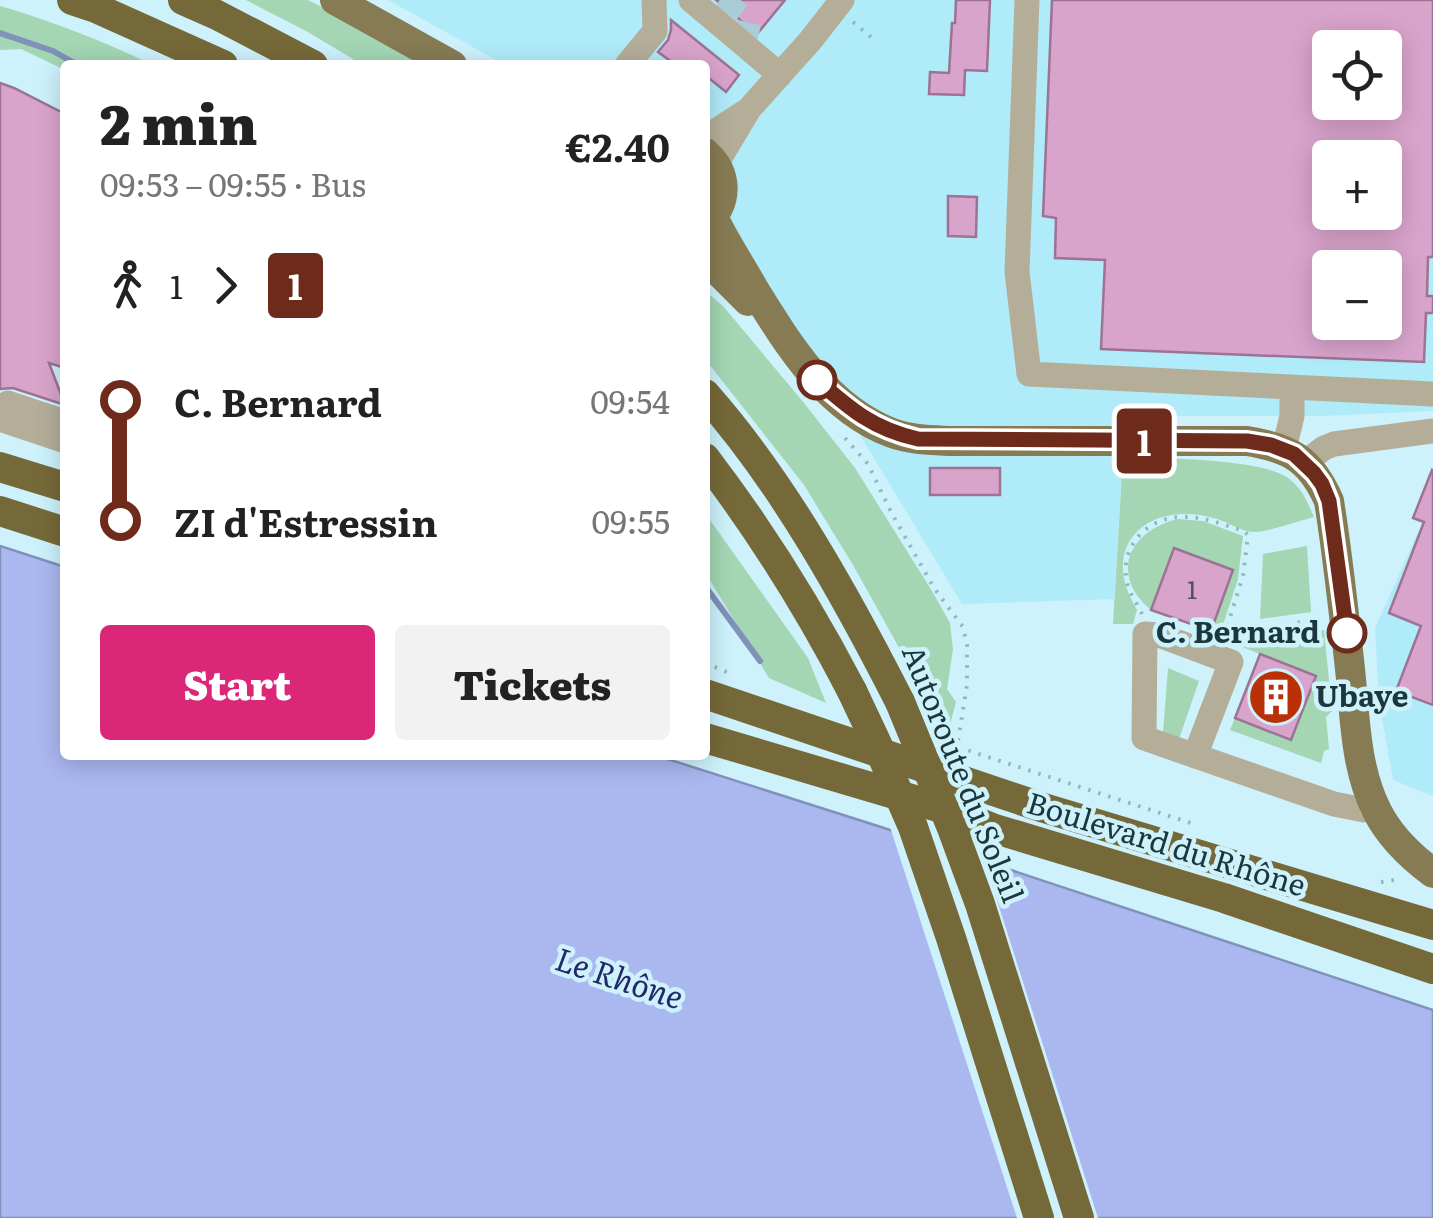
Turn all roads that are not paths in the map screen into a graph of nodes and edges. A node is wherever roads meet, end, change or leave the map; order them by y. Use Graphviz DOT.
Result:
graph roads {
  1 [pos="72,0"];
  2 [pos="182,0"];
  3 [pos="654,0"];
  4 [pos="692,0"];
  5 [pos="842,0"];
  6 [pos="1027,0"];
  7 [pos="349,4"];
  8 [pos="212,60"];
  9 [pos="303,60"];
  10 [pos="444,60"];
  11 [pos="632,60"];
  12 [pos="780,74"];
  13 [pos="710,151"];
  14 [pos="710,154"];
  15 [pos="710,219"];
  16 [pos="710,223"];
  17 [pos="710,263"];
  18 [pos="782,336"];
  19 [pos="1292,388"];
  20 [pos="1433,394"];
  21 [pos="710,400"];
  22 [pos="4,411"];
  23 [pos="60,421"];
  24 [pos="1433,431"];
  25 [pos="60,438"];
  26 [pos="1294,456"];
  27 [pos="710,465"];
  28 [pos="0,467"];
  29 [pos="60,485"];
  30 [pos="0,502"];
  31 [pos="0,511"];
  32 [pos="60,515"];
  33 [pos="60,530"];
  34 [pos="710,696"];
  35 [pos="710,722"];
  36 [pos="710,739"];
  37 [pos="1195,756"];
  38 [pos="1376,808"];
  39 [pos="945,809"];
  40 [pos="1423,865"];
  41 [pos="1433,925"];
  42 [pos="1433,969"];
  43 [pos="1039,1218"];
  44 [pos="1079,1218"];
  1 -- 8 [label="highway"];
  2 -- 9 [label="highway"];
  3 -- 11 [label="street"];
  4 -- 12 [label="street"];
  5 -- 12 [label="street"];
  6 -- 19 [label="street"];
  7 -- 10 [label="main road"];
  12 -- 13 [label="street"];
  14 -- 15 [label="main road"];
  16 -- 18 [label="main road"];
  17 -- 18 [label="main road"];
  18 -- 26 [label="main road"];
  19 -- 20 [label="street"];
  19 -- 26 [label="street"];
  21 -- 44 [label="highway, Autoroute du Soleil, bridge"];
  22 -- 23 [label="street"];
  22 -- 25 [label="street"];
  24 -- 26 [label="street"];
  26 -- 38 [label="main road"];
  27 -- 43 [label="highway, bridge"];
  28 -- 29 [label="highway"];
  30 -- 32 [label="highway"];
  31 -- 33 [label="highway"];
  34 -- 41 [label="highway, Boulevard du Rhône"];
  35 -- 39 [label="highway"];
  36 -- 39 [label="highway, Boulevard du Rhône"];
  37 -- 37 [label="street"];
  37 -- 38 [label="street"];
  38 -- 40 [label="main road"];
  39 -- 42 [label="highway, Boulevard du Rhône"];
}
